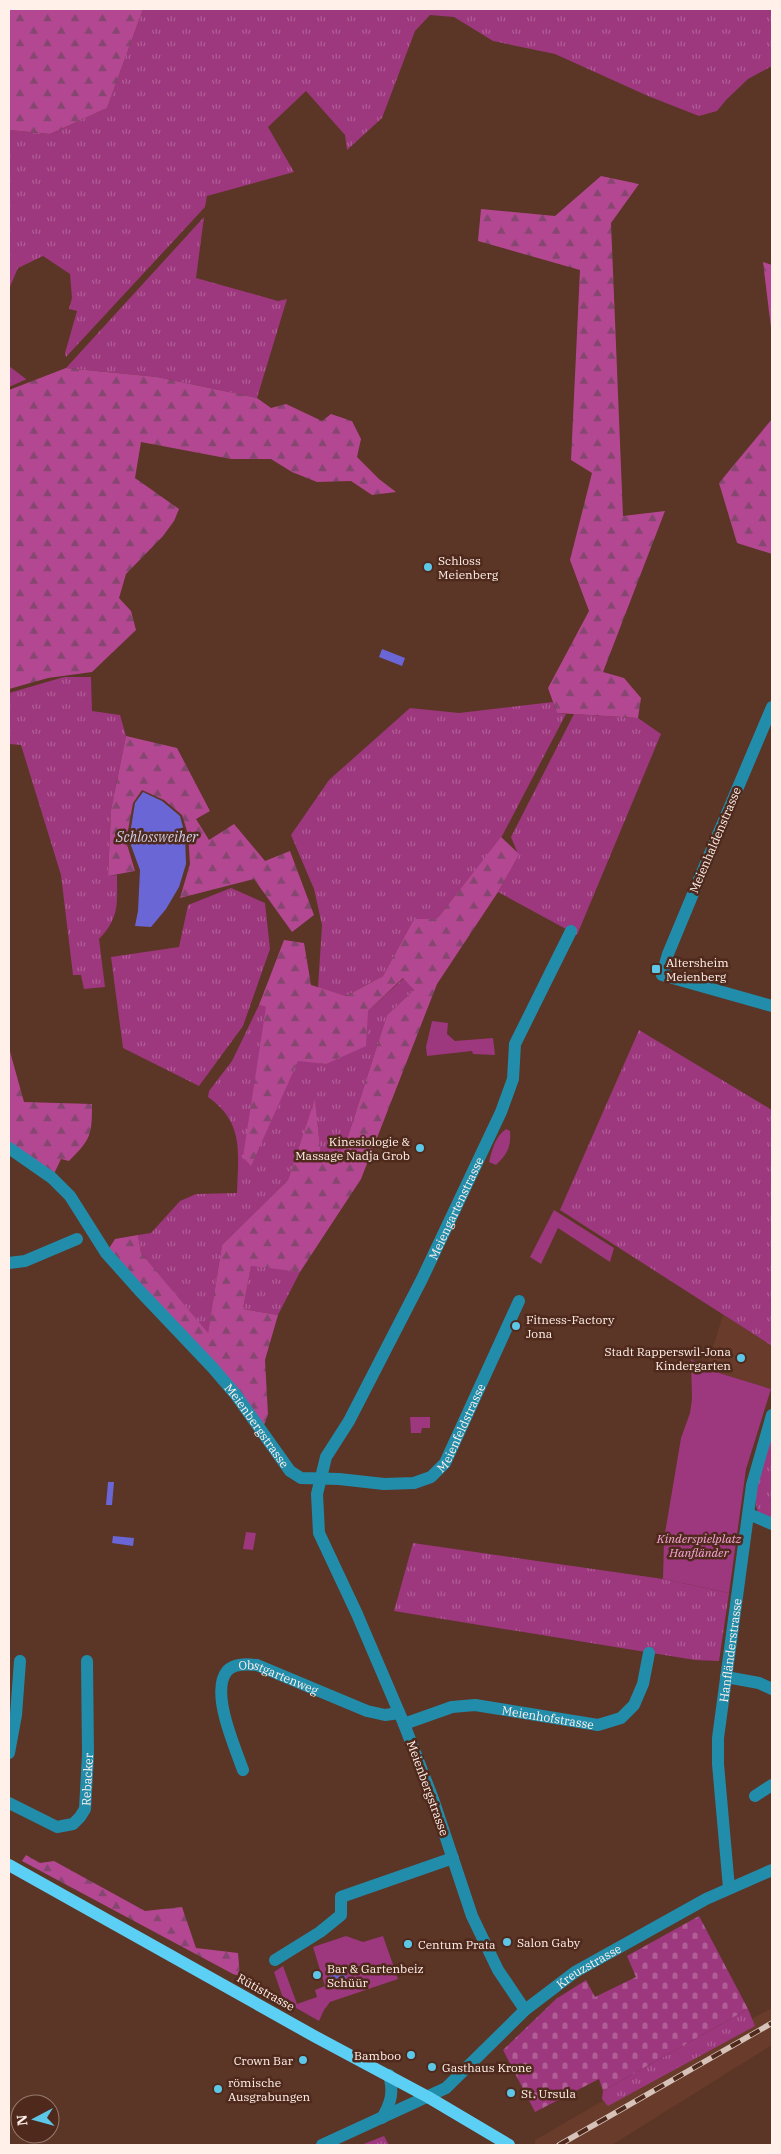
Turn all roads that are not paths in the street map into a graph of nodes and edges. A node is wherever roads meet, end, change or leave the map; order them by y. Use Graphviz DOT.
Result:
graph roads {
  1 [pos="772,707"];
  2 [pos="571,931"];
  3 [pos="772,1006"];
  4 [pos="9,1148"];
  5 [pos="77,1239"];
  6 [pos="9,1263"];
  7 [pos="519,1301"];
  8 [pos="772,1415"];
  9 [pos="320,1478"];
  10 [pos="749,1514"];
  11 [pos="772,1524"];
  12 [pos="648,1653"];
  13 [pos="20,1661"];
  14 [pos="86,1662"];
  15 [pos="726,1677"];
  16 [pos="772,1689"];
  17 [pos="402,1719"];
  18 [pos="9,1753"];
  19 [pos="243,1770"];
  20 [pos="772,1785"];
  21 [pos="755,1796"];
  22 [pos="9,1804"];
  23 [pos="453,1858"];
  24 [pos="9,1865"];
  25 [pos="772,1870"];
  26 [pos="729,1888"];
  27 [pos="276,1960"];
  28 [pos="524,2010"];
  29 [pos="389,2075"];
  30 [pos="428,2097"];
  31 [pos="382,2118"];
  32 [pos="322,2145"];
  33 [pos="509,2145"];
  1 -- 3 [label="street, Meienhaldenstrasse"];
  2 -- 9 [label="street, Meiengartenstrasse"];
  4 -- 9 [label="street, Meienbergstrasse"];
  5 -- 6 [label="street"];
  7 -- 9 [label="street, Meienfeldstrasse"];
  8 -- 10 [label="street, Hanfländerstrasse"];
  9 -- 17 [label="street, Meienbergstrasse"];
  10 -- 11 [label="street"];
  10 -- 15 [label="street, Hanfländerstrasse"];
  12 -- 17 [label="street, Meienhofstrasse"];
  13 -- 18 [label="street"];
  14 -- 22 [label="street, Rebacker"];
  15 -- 16 [label="street"];
  15 -- 26 [label="street, Hanfländerstrasse"];
  17 -- 19 [label="street, Obstgartenweg"];
  17 -- 23 [label="street, Meienbergstrasse"];
  20 -- 21 [label="street"];
  23 -- 27 [label="street"];
  23 -- 28 [label="street, Meienbergstrasse"];
  24 -- 29 [label="main road, Rütistrasse"];
  25 -- 26 [label="street, Kreuzstrasse"];
  26 -- 28 [label="street, Kreuzstrasse"];
  28 -- 30 [label="street, Kreuzstrasse"];
  29 -- 30 [label="main road, Rütistrasse"];
  29 -- 31 [label="street"];
  30 -- 31 [label="street, Kreuzstrasse"];
  30 -- 33 [label="main road, Rütistrasse"];
  31 -- 32 [label="street, Kreuzstrasse"];
}
